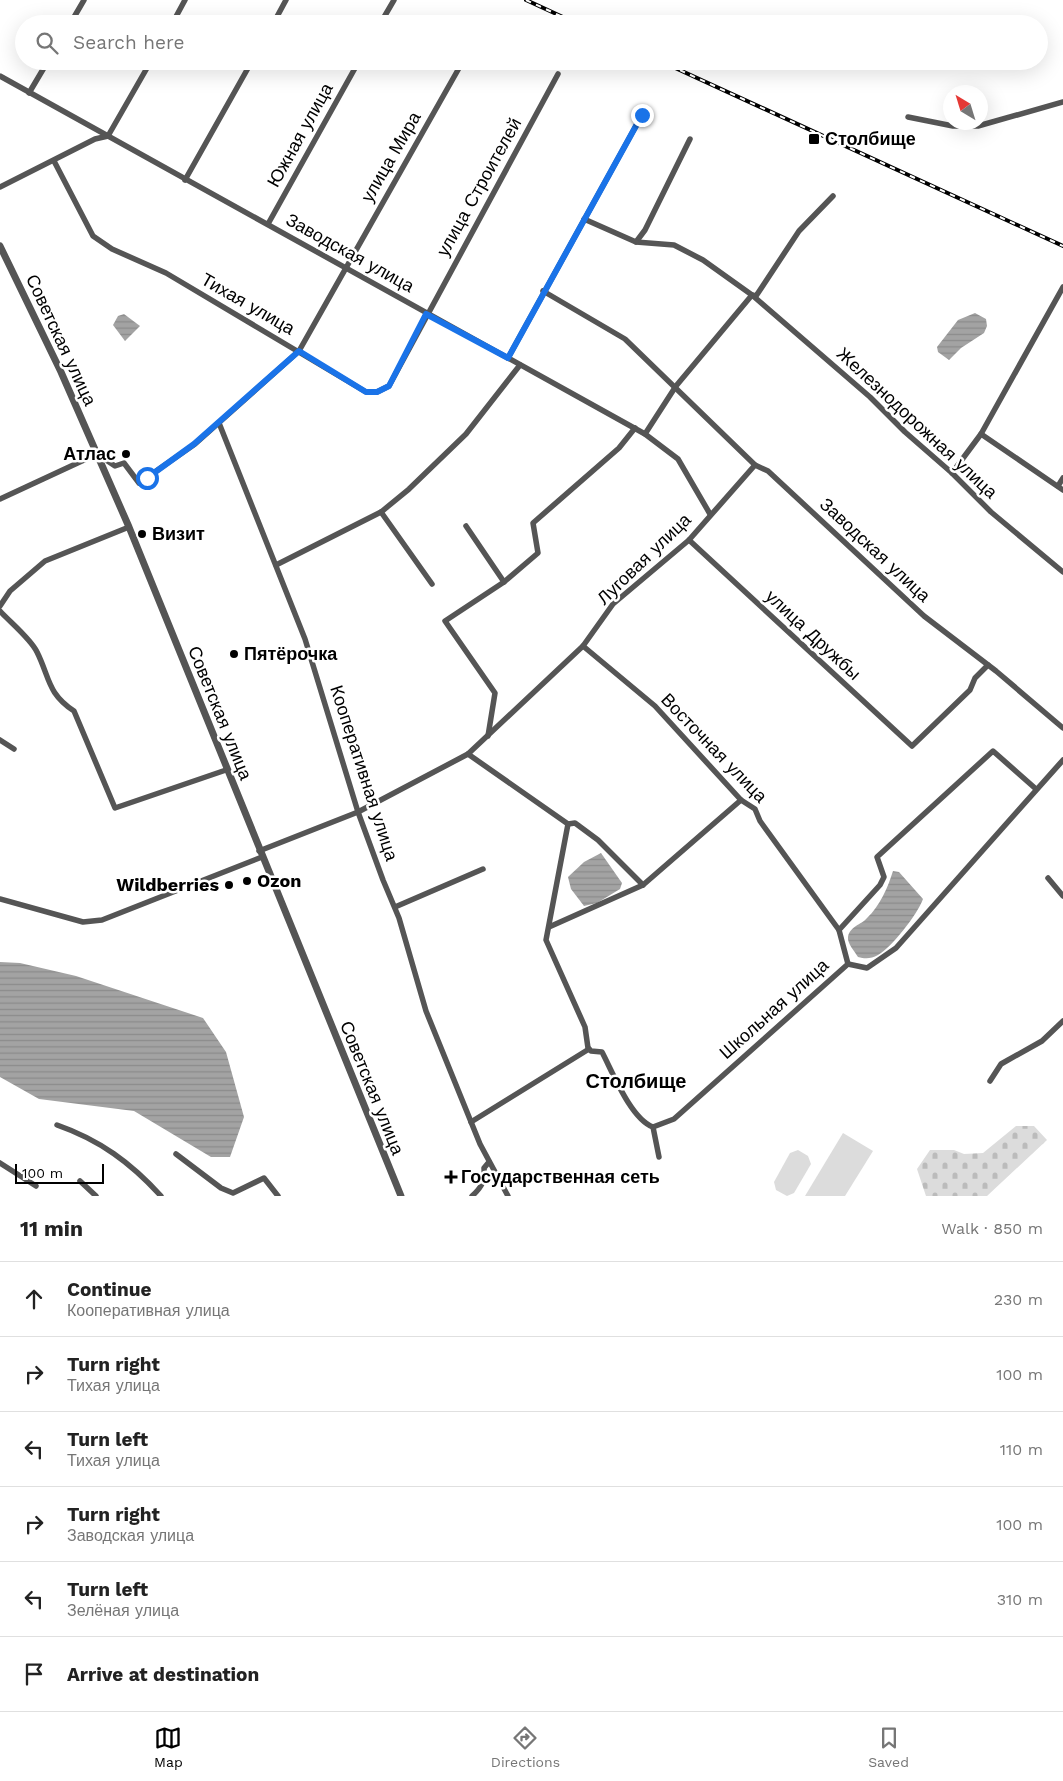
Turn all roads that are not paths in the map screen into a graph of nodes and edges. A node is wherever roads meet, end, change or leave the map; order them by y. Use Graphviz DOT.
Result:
graph roads {
  1 [pos="84,0"];
  2 [pos="185,0"];
  3 [pos="286,0"];
  4 [pos="394,0"];
  5 [pos="75,15"];
  6 [pos="177,15"];
  7 [pos="278,15"];
  8 [pos="385,15"];
  9 [pos="43,70"];
  10 [pos="145,70"];
  11 [pos="247,70"];
  12 [pos="354,70"];
  13 [pos="457,70"];
  14 [pos="558,74"];
  15 [pos="0,76"];
  16 [pos="29,93"];
  17 [pos="1063,102"];
  18 [pos="642,115"];
  19 [pos="908,117"];
  20 [pos="108,136"];
  21 [pos="690,139"];
  22 [pos="54,161"];
  23 [pos="185,180"];
  24 [pos="0,186"];
  25 [pos="833,196"];
  26 [pos="584,219"];
  27 [pos="268,224"];
  28 [pos="636,242"];
  29 [pos="0,246"];
  30 [pos="346,268"];
  31 [pos="1063,287"];
  32 [pos="543,291"];
  33 [pos="752,295"];
  34 [pos="426,314"];
  35 [pos="299,351"];
  36 [pos="508,358"];
  37 [pos="520,365"];
  38 [pos="676,386"];
  39 [pos="219,423"];
  40 [pos="635,428"];
  41 [pos="645,434"];
  42 [pos="980,434"];
  43 [pos="97,454"];
  44 [pos="755,465"];
  45 [pos="952,473"];
  46 [pos="1063,478"];
  47 [pos="1061,488"];
  48 [pos="0,498"];
  49 [pos="381,512"];
  50 [pos="710,514"];
  51 [pos="466,526"];
  52 [pos="129,527"];
  53 [pos="689,540"];
  54 [pos="276,565"];
  55 [pos="1063,572"];
  56 [pos="504,582"];
  57 [pos="432,584"];
  58 [pos="0,606"];
  59 [pos="0,611"];
  60 [pos="584,646"];
  61 [pos="988,665"];
  62 [pos="1063,728"];
  63 [pos="488,736"];
  64 [pos="0,740"];
  65 [pos="14,749"];
  66 [pos="468,754"];
  67 [pos="1063,760"];
  68 [pos="226,770"];
  69 [pos="1036,789"];
  70 [pos="741,800"];
  71 [pos="358,812"];
  72 [pos="568,824"];
  73 [pos="260,854"];
  74 [pos="482,869"];
  75 [pos="1048,878"];
  76 [pos="643,885"];
  77 [pos="1063,896"];
  78 [pos="0,899"];
  79 [pos="395,907"];
  80 [pos="549,927"];
  81 [pos="839,930"];
  82 [pos="848,964"];
  83 [pos="1063,1021"];
  84 [pos="589,1049"];
  85 [pos="990,1081"];
  86 [pos="471,1122"];
  87 [pos="57,1125"];
  88 [pos="653,1127"];
  89 [pos="176,1154"];
  90 [pos="659,1156"];
  91 [pos="0,1162"];
  92 [pos="489,1162"];
  93 [pos="80,1181"];
  94 [pos="36,1186"];
  95 [pos="96,1196"];
  96 [pos="161,1196"];
  97 [pos="278,1196"];
  98 [pos="401,1196"];
  99 [pos="472,1196"];
  100 [pos="508,1196"];
  1 -- 5 [label="street"];
  2 -- 6 [label="street"];
  3 -- 7 [label="street"];
  4 -- 8 [label="street"];
  9 -- 16 [label="street"];
  10 -- 20 [label="street"];
  11 -- 23 [label="street"];
  12 -- 27 [label="street, Южная улица"];
  13 -- 30 [label="street, улица Мира"];
  14 -- 34 [label="street, улица Строителей"];
  15 -- 16 [label="street, Заводская улица"];
  16 -- 20 [label="street, Заводская улица"];
  17 -- 19 [label="street"];
  18 -- 26 [label="street"];
  20 -- 22 [label="street"];
  20 -- 23 [label="street, Заводская улица"];
  21 -- 28 [label="street"];
  22 -- 24 [label="street"];
  22 -- 35 [label="street, Тихая улица"];
  23 -- 27 [label="street, Заводская улица"];
  25 -- 33 [label="street"];
  26 -- 28 [label="street, Железнодорожная улица"];
  26 -- 32 [label="street"];
  27 -- 30 [label="street, Заводская улица"];
  28 -- 33 [label="street, Железнодорожная улица"];
  29 -- 43 [label="street, Советская улица"];
  30 -- 34 [label="street, Заводская улица"];
  30 -- 35 [label="street"];
  31 -- 42 [label="street"];
  32 -- 36 [label="street"];
  32 -- 38 [label="street, Заводская улица"];
  33 -- 38 [label="street"];
  33 -- 45 [label="street, Железнодорожная улица"];
  34 -- 35 [label="street, Тихая улица"];
  34 -- 36 [label="street, Заводская улица"];
  35 -- 39 [label="street"];
  36 -- 37 [label="street, Заводская улица"];
  37 -- 40 [label="street, Заводская улица"];
  37 -- 49 [label="street"];
  38 -- 41 [label="street"];
  38 -- 44 [label="street, Заводская улица"];
  39 -- 43 [label="street"];
  39 -- 54 [label="street, Кооперативная улица"];
  40 -- 41 [label="street, Заводская улица"];
  40 -- 56 [label="street"];
  41 -- 50 [label="street, Заводская улица"];
  42 -- 45 [label="street"];
  42 -- 47 [label="street"];
  43 -- 48 [label="street"];
  43 -- 52 [label="street, Советская улица"];
  44 -- 50 [label="street, Луговая улица"];
  44 -- 61 [label="street, Заводская улица"];
  45 -- 55 [label="street, Железнодорожная улица"];
  46 -- 47 [label="street"];
  49 -- 54 [label="street"];
  49 -- 57 [label="street"];
  50 -- 53 [label="street, Луговая улица"];
  51 -- 56 [label="street"];
  52 -- 58 [label="street"];
  52 -- 68 [label="street, Советская улица"];
  53 -- 60 [label="street, Луговая улица"];
  53 -- 61 [label="street, улица Дружбы"];
  54 -- 71 [label="street, Кооперативная улица"];
  56 -- 63 [label="street"];
  59 -- 68 [label="street"];
  60 -- 63 [label="street, Луговая улица"];
  60 -- 70 [label="street, Восточная улица"];
  61 -- 62 [label="street, Заводская улица"];
  63 -- 66 [label="street, Луговая улица"];
  64 -- 65 [label="street"];
  66 -- 71 [label="street, Луговая улица"];
  66 -- 72 [label="street"];
  67 -- 69 [label="street, Школьная улица"];
  68 -- 73 [label="street, Советская улица"];
  69 -- 81 [label="street"];
  69 -- 82 [label="street, Школьная улица"];
  70 -- 76 [label="street"];
  70 -- 81 [label="street, Восточная улица"];
  71 -- 73 [label="street, Луговая улица"];
  71 -- 79 [label="street, Кооперативная улица"];
  72 -- 76 [label="street"];
  72 -- 80 [label="street"];
  73 -- 78 [label="street, Луговая улица"];
  73 -- 98 [label="street, Советская улица"];
  74 -- 79 [label="street"];
  75 -- 77 [label="street"];
  76 -- 80 [label="street"];
  79 -- 86 [label="street, Кооперативная улица"];
  80 -- 84 [label="street"];
  81 -- 82 [label="street, Восточная улица"];
  82 -- 88 [label="street, Школьная улица"];
  83 -- 85 [label="street"];
  84 -- 86 [label="street"];
  84 -- 88 [label="street"];
  86 -- 92 [label="street, Кооперативная улица"];
  87 -- 96 [label="street"];
  88 -- 90 [label="street"];
  89 -- 97 [label="street"];
  91 -- 94 [label="street"];
  92 -- 99 [label="street"];
  92 -- 100 [label="street, Кооперативная улица"];
  93 -- 95 [label="street"];
}
